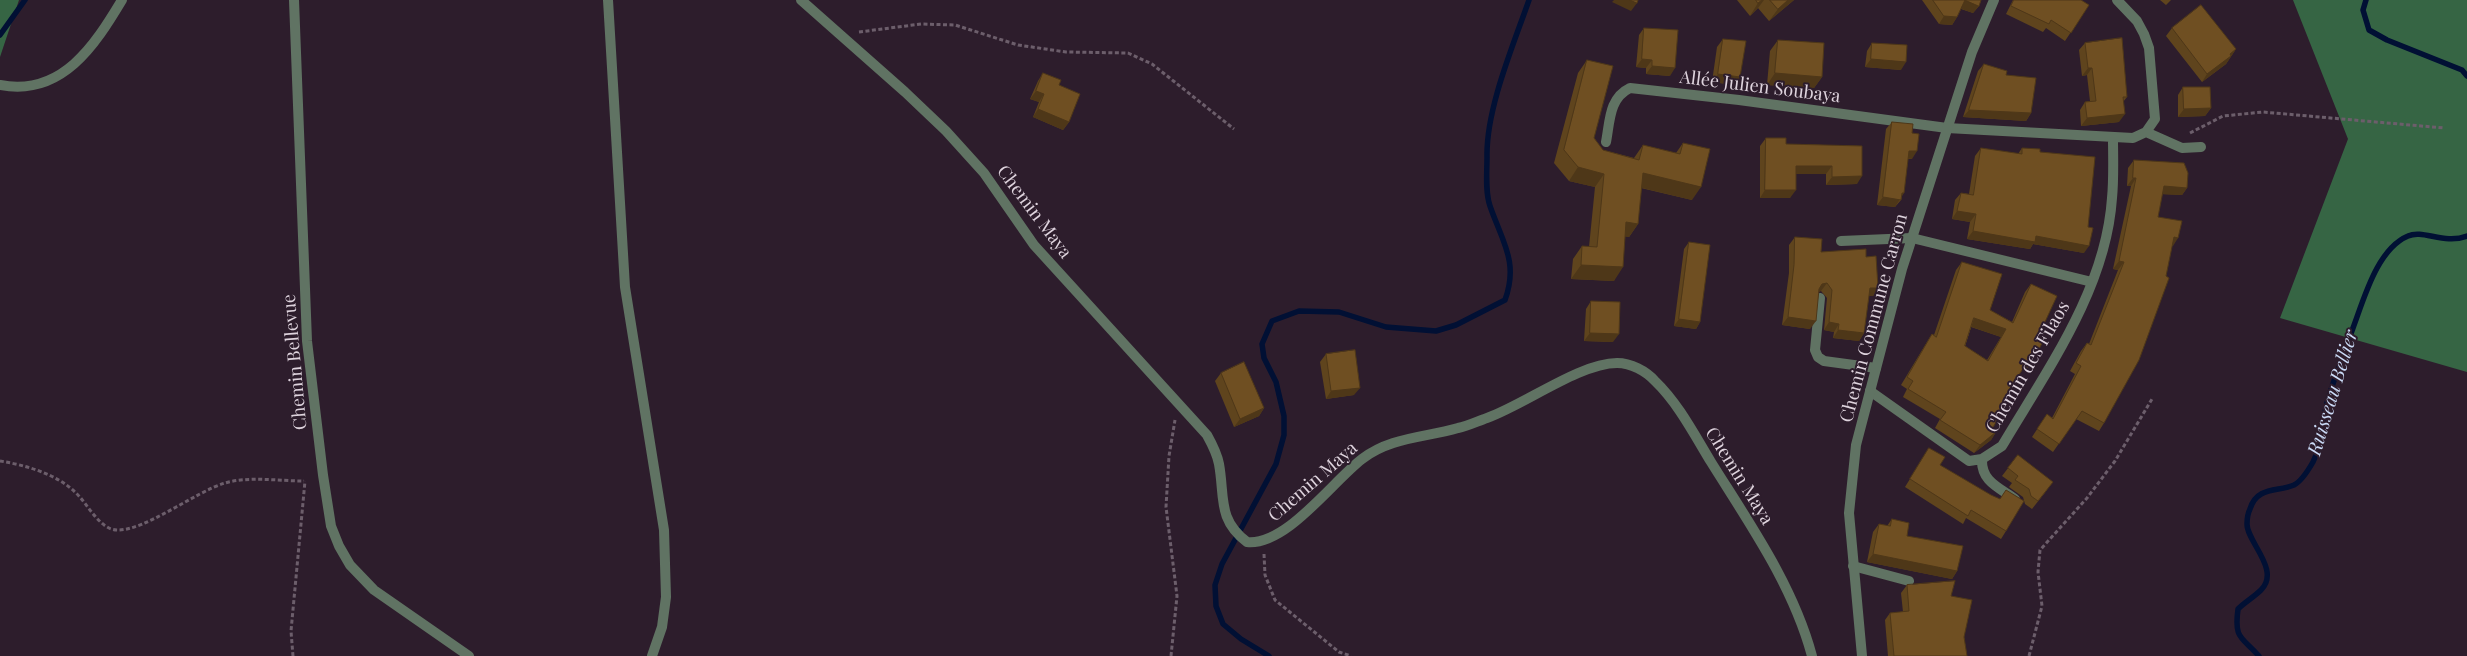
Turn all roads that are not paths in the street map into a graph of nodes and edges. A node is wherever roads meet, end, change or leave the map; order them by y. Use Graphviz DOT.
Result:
graph roads {
  1 [pos="122,0"];
  2 [pos="294,0"];
  3 [pos="608,0"];
  4 [pos="802,0"];
  5 [pos="1994,0"];
  6 [pos="2117,0"];
  7 [pos="0,85"];
  8 [pos="1947,128"];
  9 [pos="2146,132"];
  10 [pos="2113,137"];
  11 [pos="1606,142"];
  12 [pos="2201,147"];
  13 [pos="1912,238"];
  14 [pos="1841,241"];
  15 [pos="2092,282"];
  16 [pos="1820,298"];
  17 [pos="1876,368"];
  18 [pos="1870,391"];
  19 [pos="1982,459"];
  20 [pos="2019,502"];
  21 [pos="1853,566"];
  22 [pos="1908,581"];
  23 [pos="469,656"];
  24 [pos="652,656"];
  25 [pos="1812,656"];
  26 [pos="1862,656"];
  1 -- 7 [label="street"];
  2 -- 23 [label="street, Chemin Bellevue"];
  3 -- 24 [label="street"];
  4 -- 25 [label="street, Chemin Maya"];
  5 -- 8 [label="street, Chemin Commune Carron"];
  6 -- 9 [label="street"];
  8 -- 10 [label="street, Allée Julien Soubaya"];
  8 -- 11 [label="street, Allée Julien Soubaya"];
  8 -- 13 [label="street, Chemin Commune Carron"];
  9 -- 10 [label="street, Allée Julien Soubaya"];
  9 -- 12 [label="street"];
  10 -- 15 [label="street, Chemin des Filaos"];
  13 -- 14 [label="street, Chemin des Filaos"];
  13 -- 15 [label="street, Chemin des Filaos"];
  13 -- 17 [label="street, Chemin Commune Carron"];
  15 -- 19 [label="street, Chemin des Filaos"];
  16 -- 17 [label="street"];
  17 -- 18 [label="street, Chemin Commune Carron"];
  18 -- 19 [label="street"];
  18 -- 21 [label="street, Chemin Commune Carron"];
  19 -- 20 [label="street"];
  21 -- 22 [label="street"];
  21 -- 26 [label="street, Chemin Commune Carron"];
}
